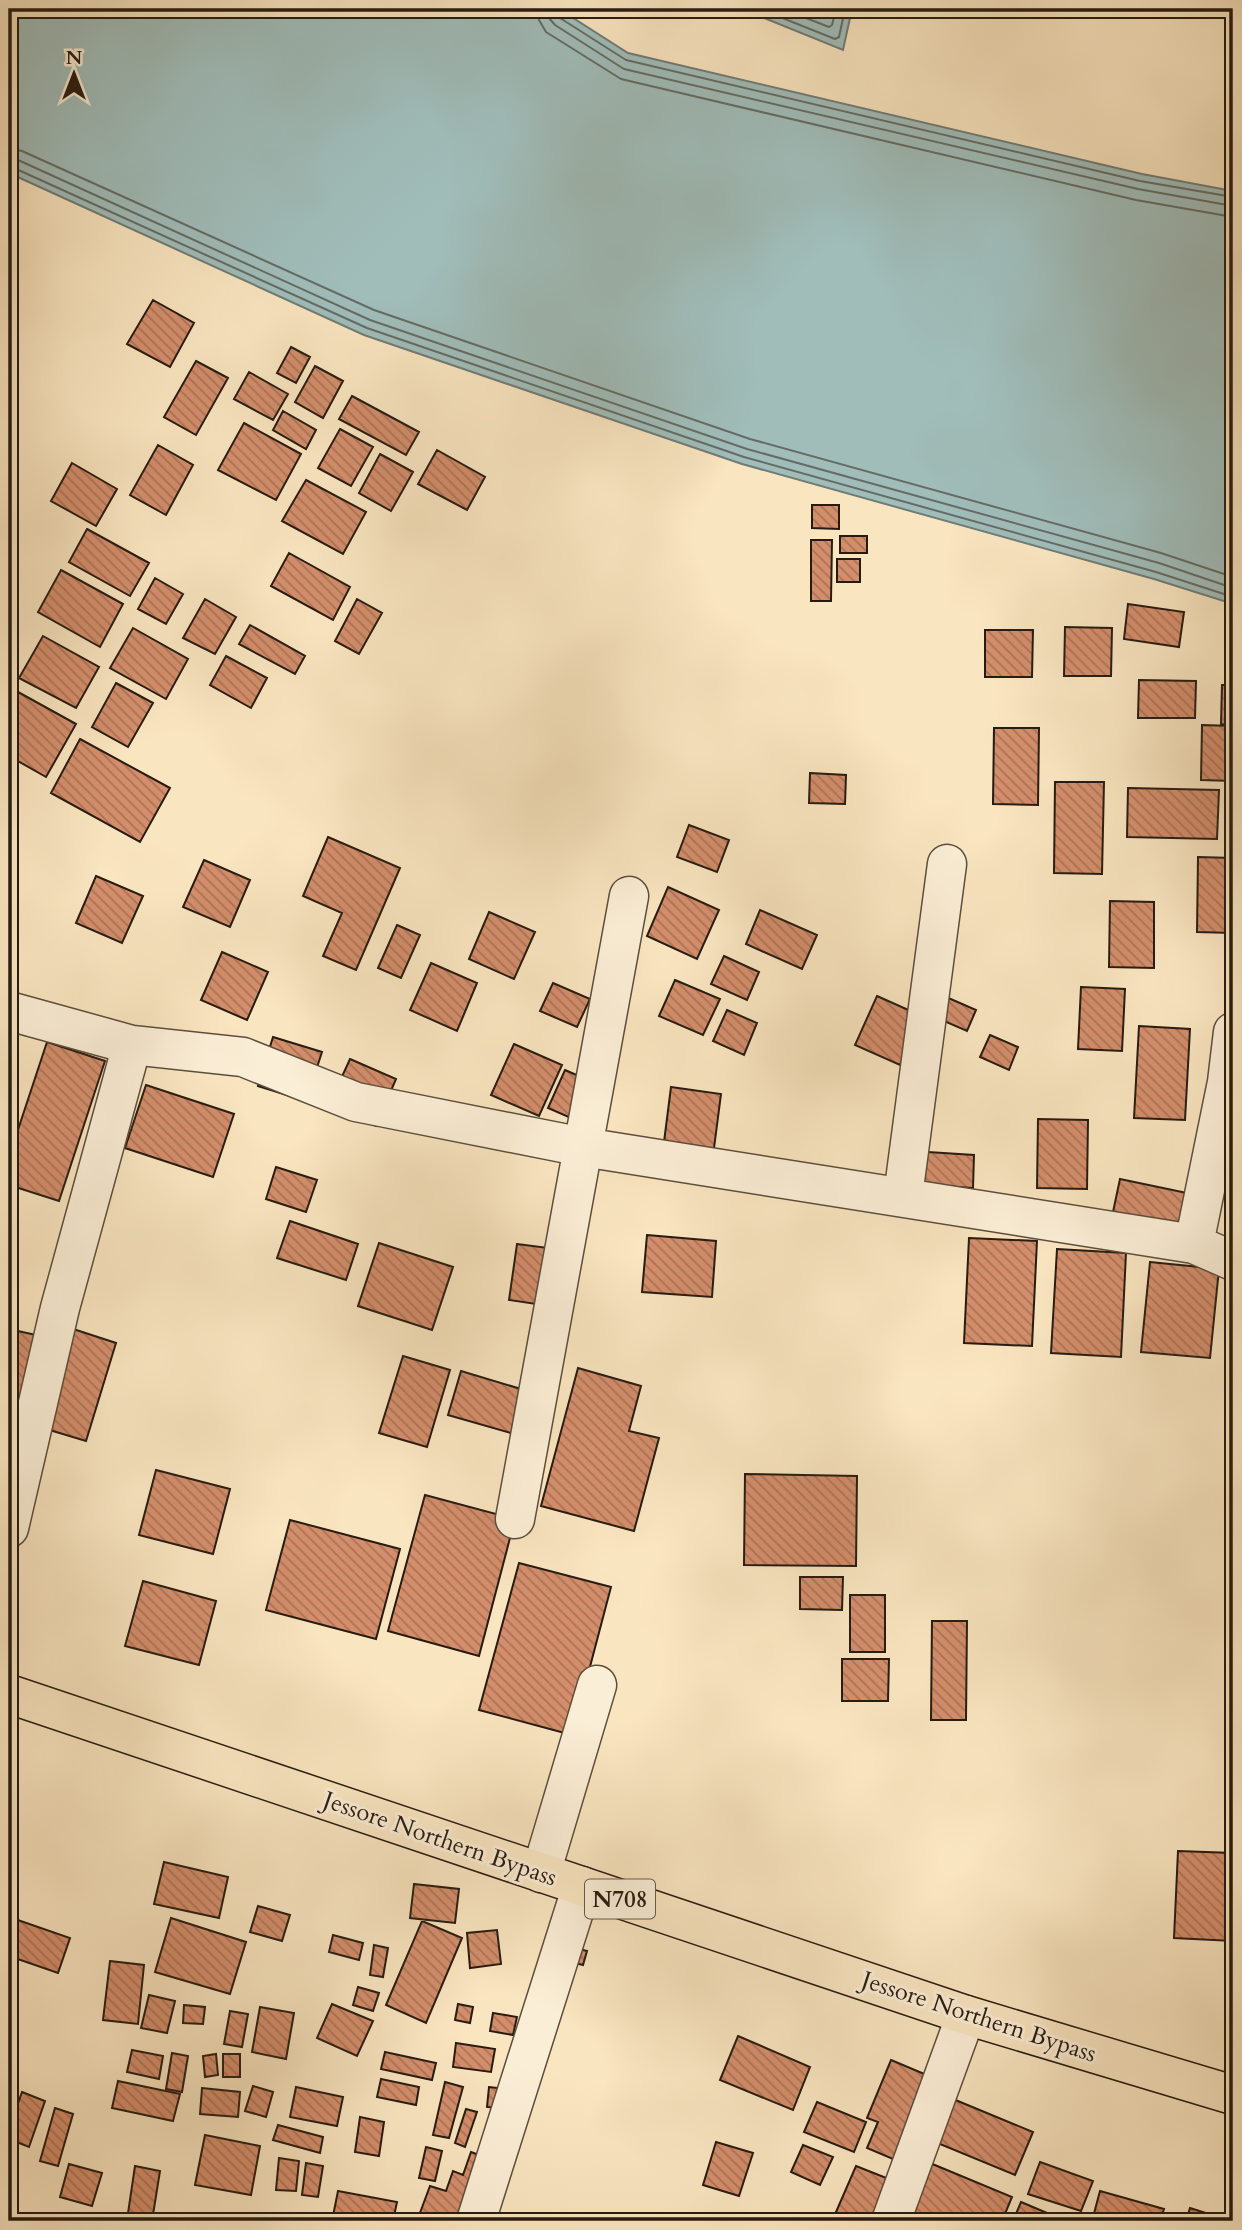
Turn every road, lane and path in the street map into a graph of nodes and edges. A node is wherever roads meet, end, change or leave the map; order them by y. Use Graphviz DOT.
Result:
graph roads {
  1 [pos="947,864"];
  2 [pos="629,896"];
  3 [pos="9,1011"];
  4 [pos="1233,1032"];
  5 [pos="132,1045"];
  6 [pos="583,1147"];
  7 [pos="903,1196"];
  8 [pos="1194,1244"];
  9 [pos="1233,1261"];
  10 [pos="515,1519"];
  11 [pos="9,1528"];
  12 [pos="597,1685"];
  13 [pos="9,1694"];
  14 [pos="541,1873"];
  15 [pos="582,1886"];
  16 [pos="966,2015"];
  17 [pos="1233,2095"];
  18 [pos="476,2221"];
  19 [pos="891,2221"];
  1 -- 7 [label="street"];
  2 -- 6 [label="street"];
  3 -- 5 [label="street"];
  4 -- 8 [label="street"];
  5 -- 6 [label="street"];
  5 -- 11 [label="street"];
  6 -- 7 [label="street"];
  6 -- 10 [label="street"];
  7 -- 8 [label="street"];
  8 -- 9 [label="street"];
  12 -- 14 [label="street"];
  13 -- 14 [label="highway, Jessore Northern Bypass / N708"];
  14 -- 15 [label="highway, Jessore Northern Bypass / N708"];
  15 -- 16 [label="highway, Jessore Northern Bypass / N708"];
  15 -- 18 [label="street"];
  16 -- 17 [label="highway, Jessore Northern Bypass / N708"];
  16 -- 19 [label="street"];
}
